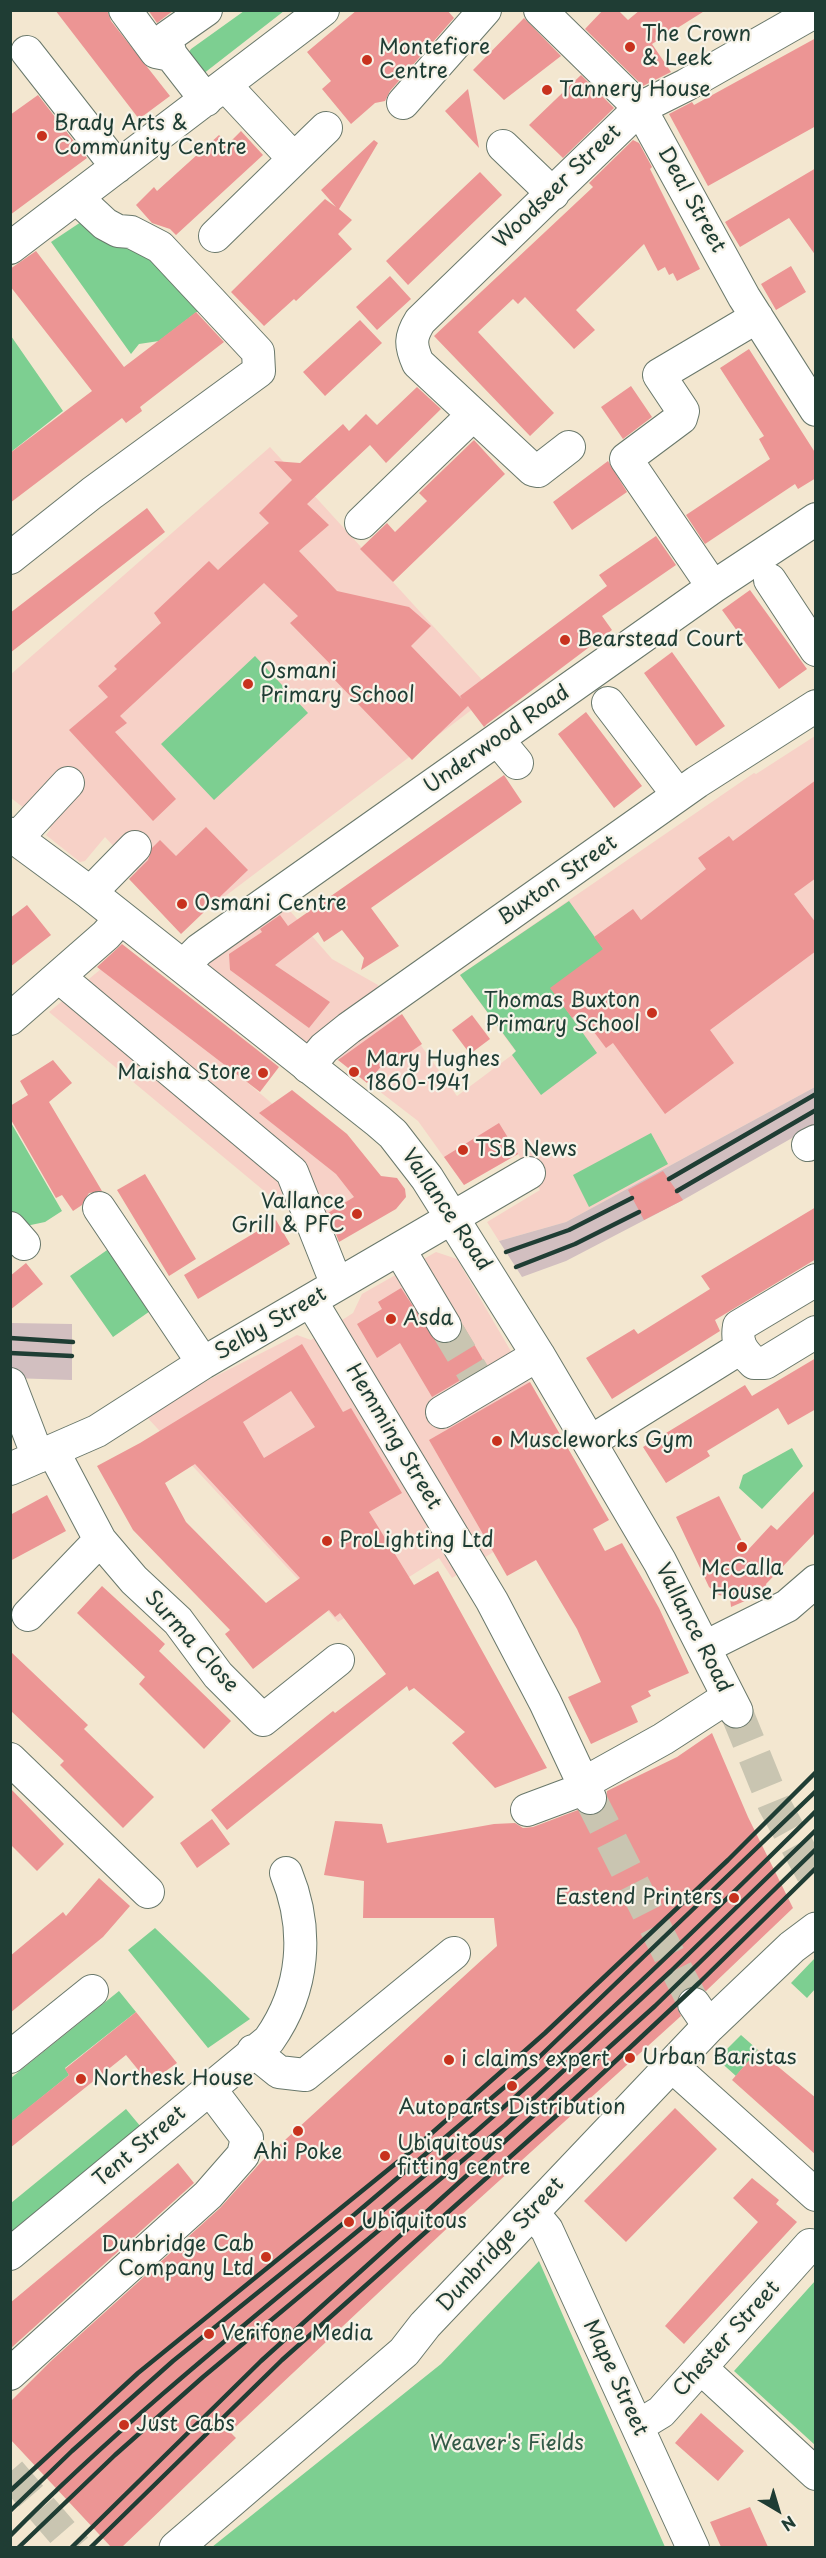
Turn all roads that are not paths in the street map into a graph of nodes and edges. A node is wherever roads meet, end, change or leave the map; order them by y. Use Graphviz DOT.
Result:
graph roads {
  1 [pos="125,10"];
  2 [pos="206,10"];
  3 [pos="485,10"];
  4 [pos="540,10"];
  5 [pos="816,11"];
  6 [pos="314,13"];
  7 [pos="27,52"];
  8 [pos="171,55"];
  9 [pos="216,93"];
  10 [pos="403,103"];
  11 [pos="640,108"];
  12 [pos="326,128"];
  13 [pos="503,146"];
  14 [pos="294,159"];
  15 [pos="117,167"];
  16 [pos="553,194"];
  17 [pos="77,198"];
  18 [pos="215,236"];
  19 [pos="10,248"];
  20 [pos="757,316"];
  21 [pos="816,410"];
  22 [pos="473,415"];
  23 [pos="569,447"];
  24 [pos="816,519"];
  25 [pos="361,523"];
  26 [pos="10,558"];
  27 [pos="770,580"];
  28 [pos="713,587"];
  29 [pos="816,650"];
  30 [pos="608,703"];
  31 [pos="816,706"];
  32 [pos="68,783"];
  33 [pos="678,795"];
  34 [pos="13,836"];
  35 [pos="135,847"];
  36 [pos="90,893"];
  37 [pos="121,918"];
  38 [pos="183,966"];
  39 [pos="59,976"];
  40 [pos="10,1019"];
  41 [pos="308,1066"];
  42 [pos="529,1173"];
  43 [pos="99,1208"];
  44 [pos="453,1217"];
  45 [pos="399,1249"];
  46 [pos="816,1280"];
  47 [pos="324,1293"];
  48 [pos="445,1326"];
  49 [pos="816,1332"];
  50 [pos="739,1349"];
  51 [pos="538,1355"];
  52 [pos="203,1363"];
  53 [pos="10,1384"];
  54 [pos="442,1412"];
  55 [pos="590,1442"];
  56 [pos="34,1459"];
  57 [pos="100,1540"];
  58 [pos="816,1581"];
  59 [pos="28,1615"];
  60 [pos="705,1647"];
  61 [pos="338,1660"];
  62 [pos="732,1704"];
  63 [pos="10,1759"];
  64 [pos="587,1790"];
  65 [pos="527,1810"];
  66 [pos="286,1873"];
  67 [pos="148,1892"];
  68 [pos="816,1929"];
  69 [pos="454,1953"];
  70 [pos="92,1991"];
  71 [pos="261,2045"];
  72 [pos="10,2057"];
  73 [pos="671,2066"];
  74 [pos="210,2089"];
  75 [pos="816,2195"];
  76 [pos="532,2212"];
  77 [pos="810,2245"];
  78 [pos="10,2254"];
  79 [pos="701,2368"];
  80 [pos="10,2374"];
  81 [pos="638,2426"];
  82 [pos="816,2474"];
  83 [pos="176,2547"];
  84 [pos="693,2547"];
  1 -- 8 [label="street"];
  2 -- 8 [label="street"];
  3 -- 10 [label="street"];
  4 -- 11 [label="street, Deal Street"];
  5 -- 11 [label="street, Woodseer Street"];
  6 -- 9 [label="street"];
  7 -- 15 [label="street"];
  8 -- 9 [label="street"];
  9 -- 14 [label="street"];
  9 -- 15 [label="street"];
  11 -- 16 [label="street, Woodseer Street"];
  11 -- 20 [label="street, Deal Street"];
  12 -- 14 [label="street"];
  13 -- 16 [label="street"];
  14 -- 18 [label="street"];
  15 -- 17 [label="street"];
  16 -- 22 [label="street, Woodseer Street"];
  17 -- 19 [label="street"];
  17 -- 26 [label="street"];
  20 -- 21 [label="street, Deal Street"];
  20 -- 28 [label="street"];
  22 -- 23 [label="street"];
  22 -- 25 [label="street"];
  24 -- 28 [label="street, Underwood Road"];
  27 -- 29 [label="street"];
  28 -- 38 [label="street, Underwood Road"];
  30 -- 33 [label="street"];
  31 -- 33 [label="street, Buxton Street"];
  32 -- 34 [label="street"];
  33 -- 41 [label="street, Buxton Street"];
  34 -- 36 [label="main road, Vallance Road"];
  35 -- 36 [label="street"];
  36 -- 37 [label="main road, Vallance Road"];
  37 -- 38 [label="main road, Vallance Road"];
  37 -- 39 [label="street"];
  38 -- 41 [label="main road, Vallance Road"];
  39 -- 40 [label="street"];
  39 -- 47 [label="street, Hemming Street"];
  41 -- 44 [label="main road, Vallance Road"];
  42 -- 44 [label="street, Selby Street"];
  43 -- 52 [label="street"];
  44 -- 45 [label="street, Selby Street"];
  44 -- 51 [label="main road, Vallance Road"];
  45 -- 47 [label="street, Selby Street"];
  45 -- 48 [label="street"];
  46 -- 50 [label="street"];
  47 -- 52 [label="street, Selby Street"];
  47 -- 64 [label="street, Hemming Street"];
  49 -- 50 [label="street"];
  50 -- 55 [label="street"];
  51 -- 54 [label="street"];
  51 -- 55 [label="main road, Vallance Road"];
  52 -- 56 [label="street, Selby Street"];
  53 -- 56 [label="street, Surma Close"];
  55 -- 60 [label="main road, Vallance Road"];
  56 -- 57 [label="street, Surma Close"];
  57 -- 59 [label="street"];
  57 -- 61 [label="street, Surma Close"];
  58 -- 60 [label="street"];
  60 -- 62 [label="main road, Vallance Road"];
  62 -- 64 [label="street"];
  63 -- 67 [label="street"];
  64 -- 65 [label="street"];
  66 -- 71 [label="street, Tent Street"];
  68 -- 73 [label="main road, Dunbridge Street"];
  69 -- 71 [label="street"];
  70 -- 72 [label="street"];
  71 -- 74 [label="street, Tent Street"];
  73 -- 75 [label="street"];
  73 -- 76 [label="main road, Dunbridge Street"];
  74 -- 78 [label="street, Tent Street"];
  74 -- 80 [label="street"];
  76 -- 81 [label="street, Mape Street"];
  76 -- 83 [label="main road, Dunbridge Street"];
  77 -- 79 [label="street, Chester Street"];
  79 -- 81 [label="street, Chester Street"];
  79 -- 82 [label="street"];
  81 -- 84 [label="street, Mape Street"];
}
